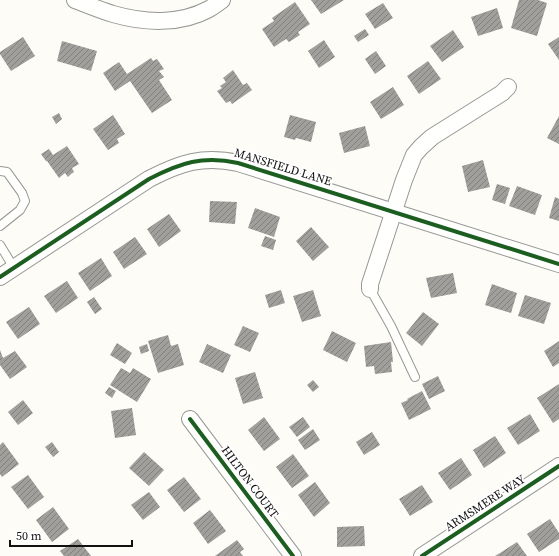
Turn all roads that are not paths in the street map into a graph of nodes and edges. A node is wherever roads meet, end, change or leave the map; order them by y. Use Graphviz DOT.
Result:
graph roads {
  1 [pos="75,0"];
  2 [pos="222,0"];
  3 [pos="508,87"];
  4 [pos="0,171"];
  5 [pos="393,212"];
  6 [pos="0,226"];
  7 [pos="0,245"];
  8 [pos="559,264"];
  9 [pos="14,268"];
  10 [pos="0,277"];
  11 [pos="370,289"];
  12 [pos="415,378"];
  13 [pos="190,420"];
  14 [pos="559,466"];
  15 [pos="293,556"];
  16 [pos="422,556"];
  1 -- 2 [label="street"];
  3 -- 5 [label="street"];
  4 -- 6 [label="lane"];
  5 -- 8 [label="street, MANSFIELD LANE"];
  5 -- 9 [label="street, MANSFIELD LANE"];
  5 -- 11 [label="street"];
  7 -- 9 [label="lane"];
  9 -- 10 [label="street, MANSFIELD LANE"];
  11 -- 12 [label="lane"];
  13 -- 15 [label="street, HILTON COURT"];
  14 -- 16 [label="street, ARMSMERE WAY"];
}
